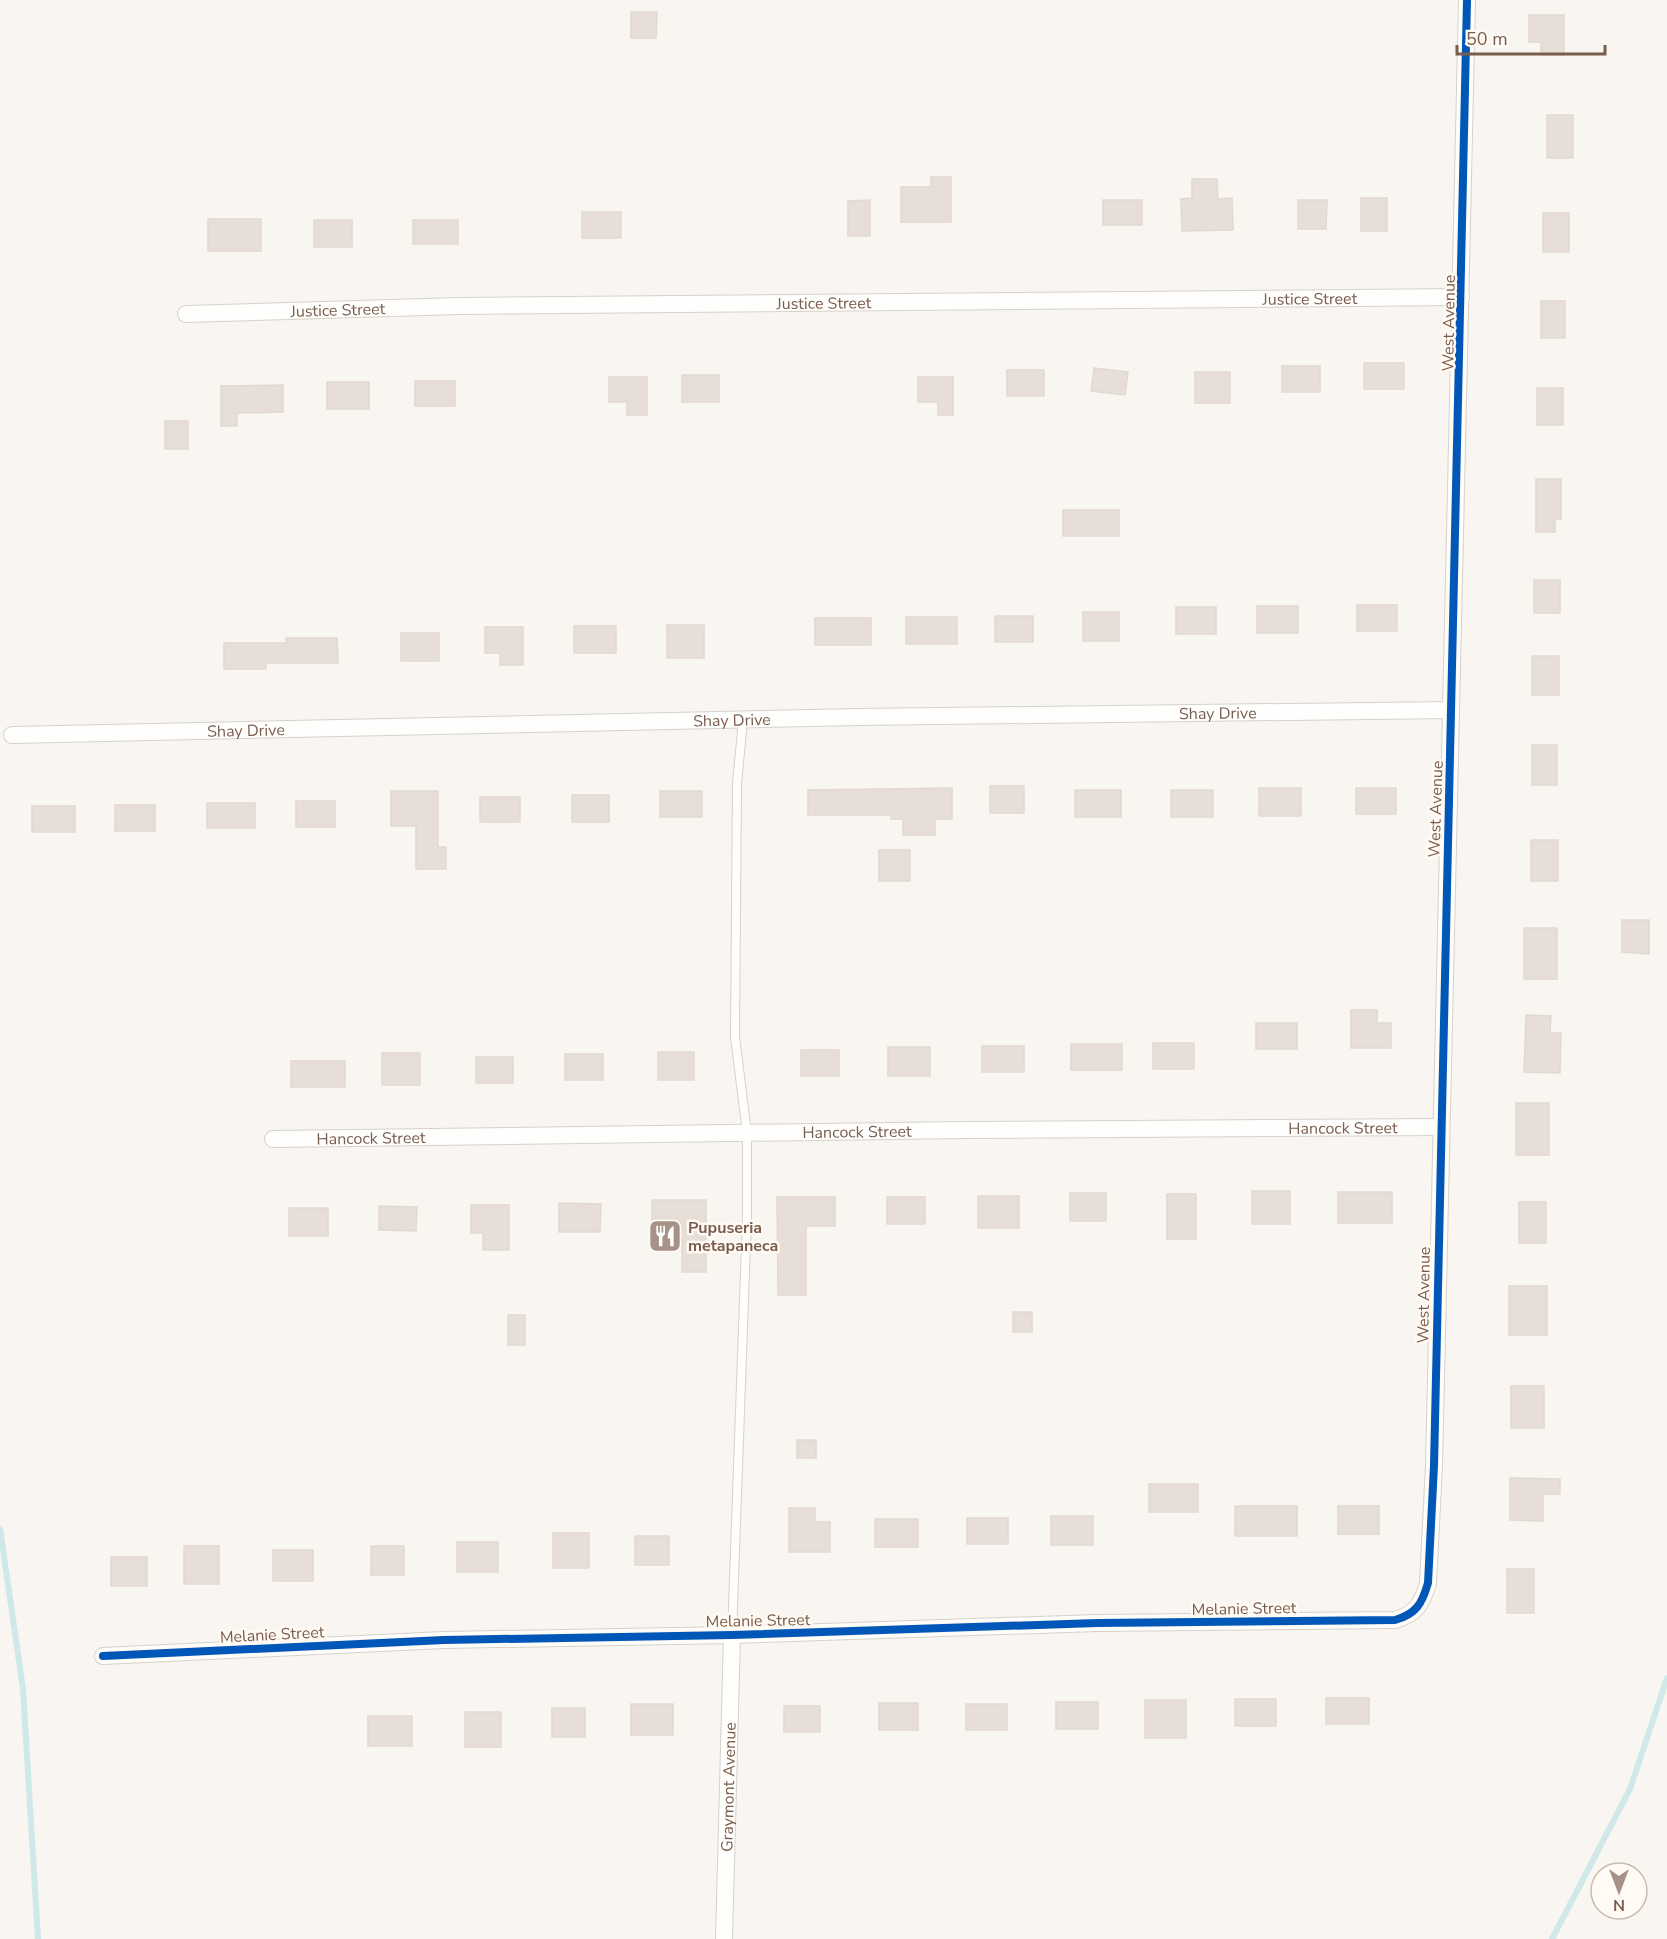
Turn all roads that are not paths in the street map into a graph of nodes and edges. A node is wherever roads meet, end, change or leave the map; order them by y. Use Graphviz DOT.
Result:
graph roads {
  1 [pos="1467,0"];
  2 [pos="1461,297"];
  3 [pos="186,314"];
  4 [pos="1451,710"];
  5 [pos="743,720"];
  6 [pos="12,735"];
  7 [pos="1441,1127"];
  8 [pos="747,1133"];
  9 [pos="273,1139"];
  10 [pos="1413,1615"];
  11 [pos="732,1635"];
  12 [pos="103,1656"];
  13 [pos="724,1939"];
  1 -- 2 [label="street, West Avenue"];
  2 -- 3 [label="street, Justice Street"];
  2 -- 4 [label="street, West Avenue"];
  4 -- 5 [label="street, Shay Drive"];
  4 -- 7 [label="street, West Avenue"];
  5 -- 6 [label="street, Shay Drive"];
  5 -- 8 [label="lane"];
  7 -- 8 [label="street, Hancock Street"];
  7 -- 10 [label="street, West Avenue"];
  8 -- 9 [label="street, Hancock Street"];
  8 -- 11 [label="lane"];
  10 -- 11 [label="street, Melanie Street"];
  11 -- 12 [label="street, Melanie Street"];
  11 -- 13 [label="street, Graymont Avenue"];
}
